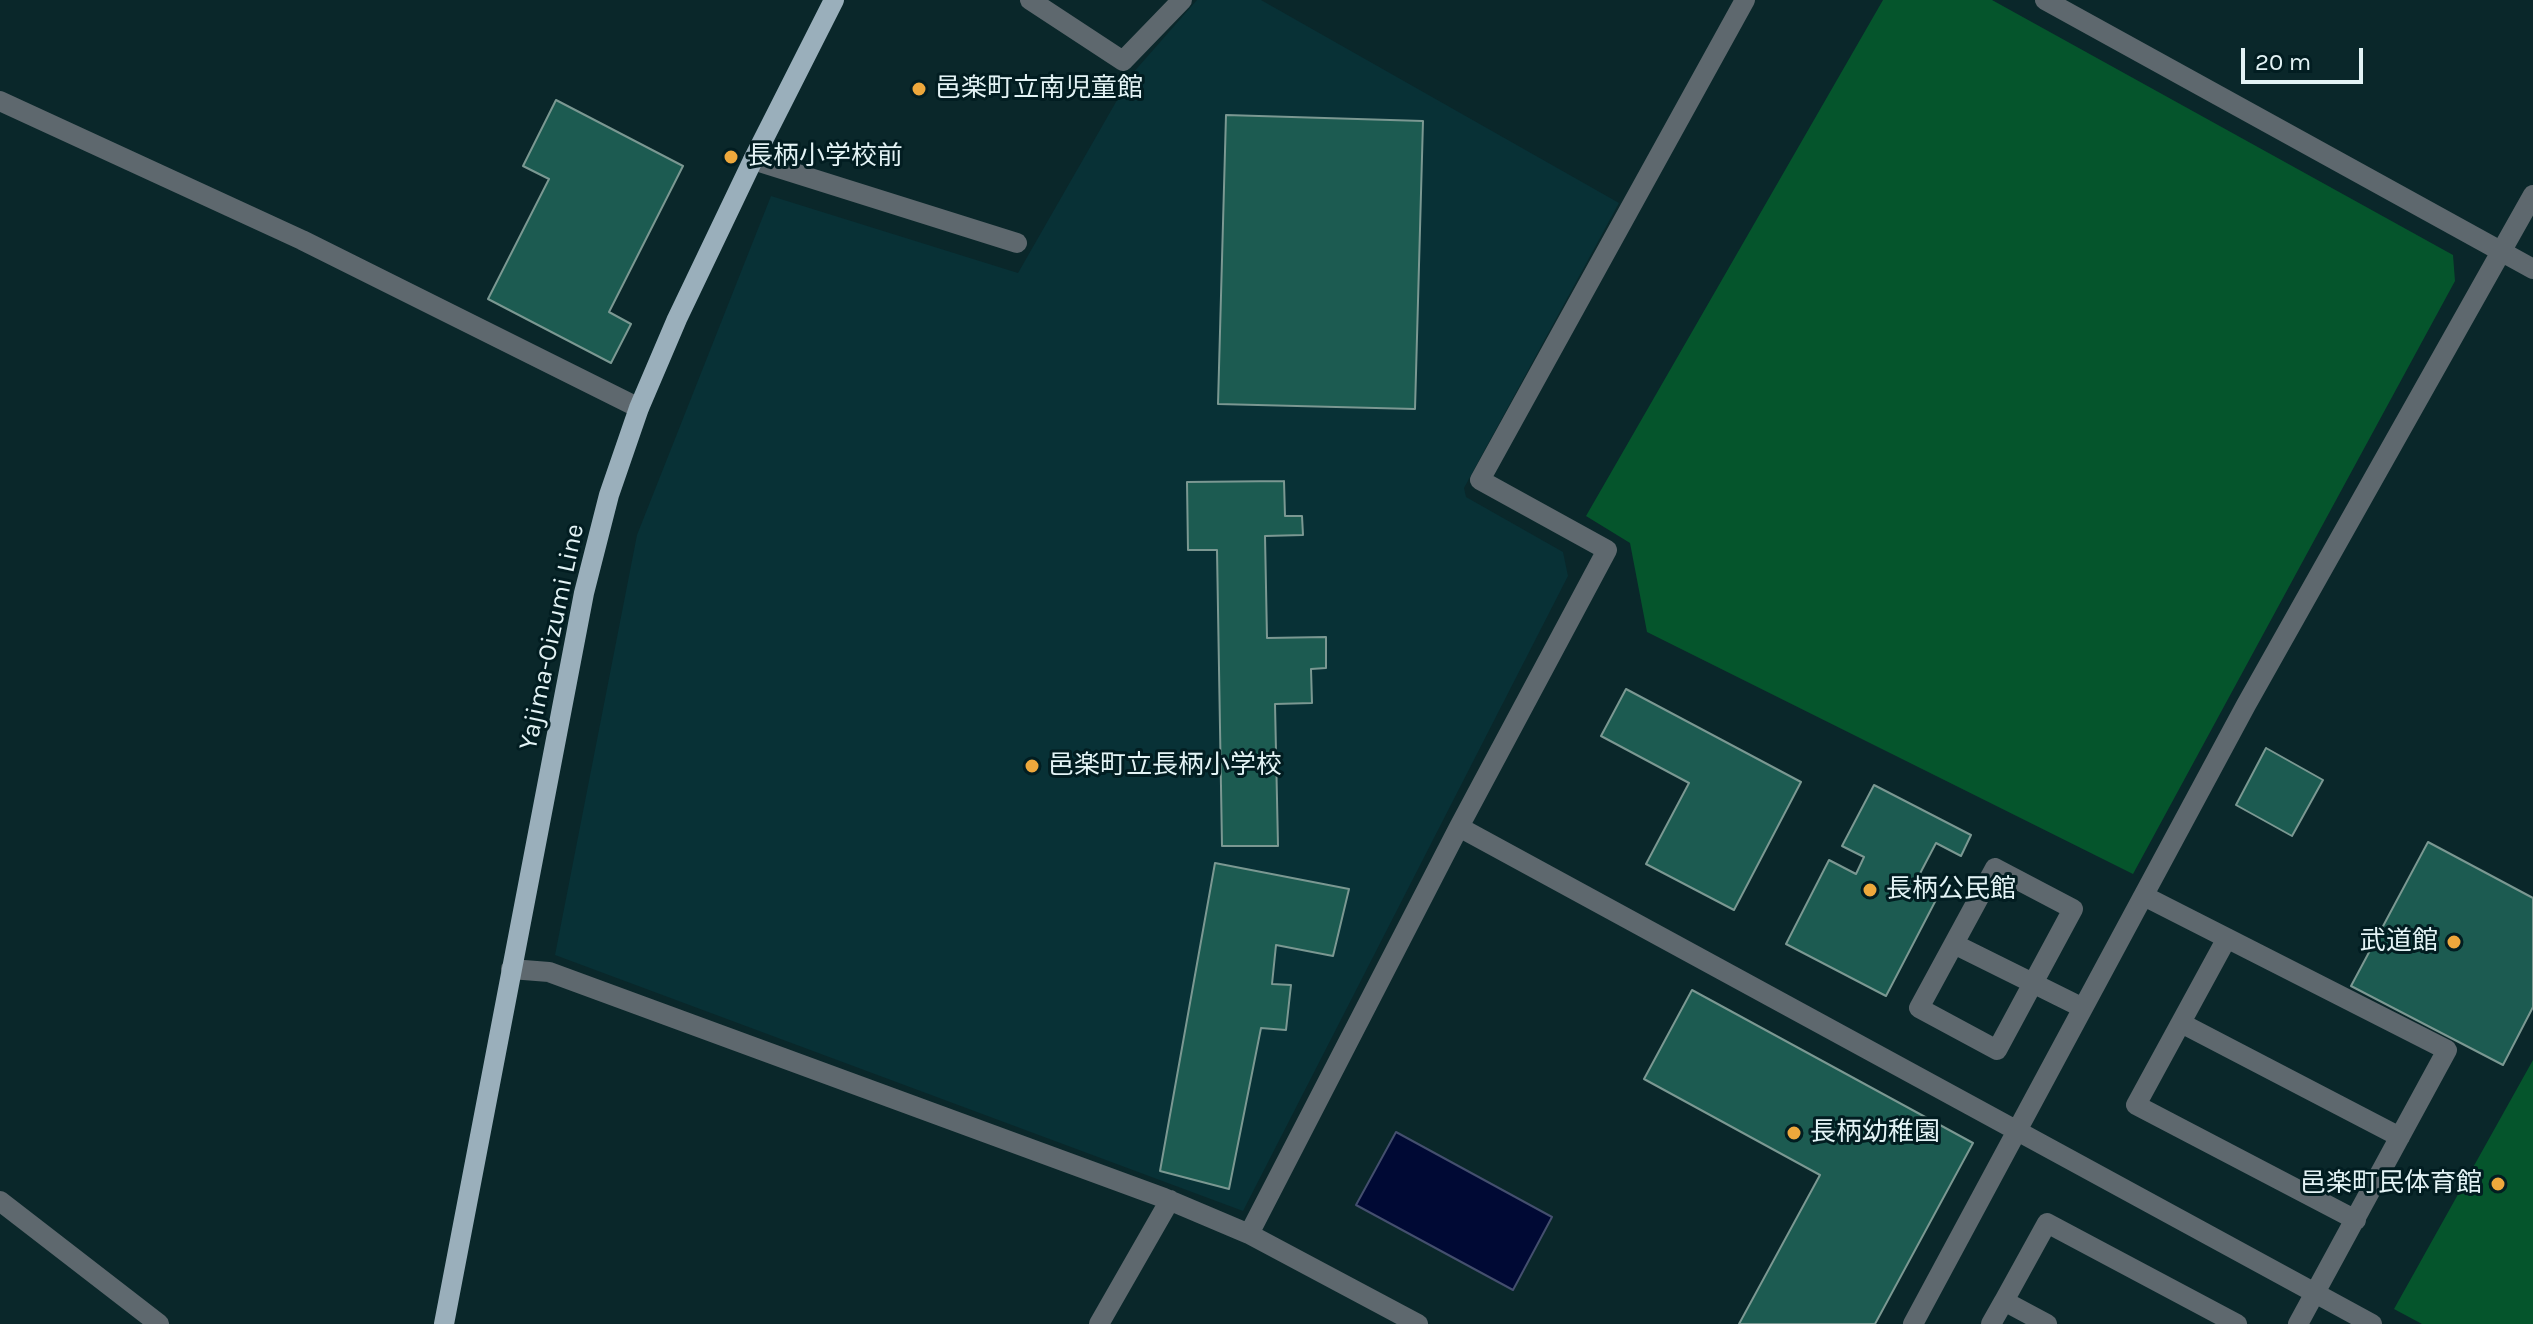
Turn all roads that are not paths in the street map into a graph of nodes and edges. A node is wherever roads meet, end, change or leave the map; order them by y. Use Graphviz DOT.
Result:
graph roads {
  1 [pos="834,0"];
  2 [pos="1030,0"];
  3 [pos="1182,0"];
  4 [pos="1745,0"];
  5 [pos="2045,0"];
  6 [pos="0,101"];
  7 [pos="753,160"];
  8 [pos="2533,195"];
  9 [pos="1017,243"];
  10 [pos="2501,252"];
  11 [pos="2533,269"];
  12 [pos="639,408"];
  13 [pos="1459,827"];
  14 [pos="2144,896"];
  15 [pos="2227,938"];
  16 [pos="1954,944"];
  17 [pos="511,969"];
  18 [pos="2033,983"];
  19 [pos="2083,1008"];
  20 [pos="2181,1023"];
  21 [pos="2017,1130"];
  22 [pos="2400,1137"];
  23 [pos="1170,1200"];
  24 [pos="0,1201"];
  25 [pos="2356,1220"];
  26 [pos="1249,1234"];
  27 [pos="2315,1293"];
  28 [pos="2004,1301"];
  29 [pos="159,1324"];
  30 [pos="444,1324"];
  31 [pos="1099,1324"];
  32 [pos="1418,1324"];
  33 [pos="1913,1324"];
  34 [pos="1991,1324"];
  35 [pos="2047,1324"];
  36 [pos="2237,1324"];
  37 [pos="2298,1324"];
  38 [pos="2372,1324"];
  1 -- 7 [label="main road, Yajima-Oizumi Line"];
  2 -- 3 [label="street"];
  4 -- 13 [label="street"];
  5 -- 10 [label="street"];
  6 -- 12 [label="street"];
  7 -- 9 [label="street"];
  7 -- 12 [label="main road, Yajima-Oizumi Line"];
  8 -- 10 [label="street"];
  10 -- 11 [label="street"];
  10 -- 14 [label="street"];
  12 -- 17 [label="main road, Yajima-Oizumi Line"];
  13 -- 21 [label="street"];
  13 -- 26 [label="street"];
  14 -- 15 [label="street"];
  14 -- 19 [label="street"];
  15 -- 20 [label="street"];
  15 -- 22 [label="street"];
  16 -- 18 [label="street"];
  16 -- 18 [label="street"];
  16 -- 18 [label="street"];
  17 -- 23 [label="street"];
  17 -- 30 [label="main road, Yajima-Oizumi Line"];
  18 -- 19 [label="street"];
  19 -- 21 [label="street"];
  20 -- 22 [label="street"];
  20 -- 25 [label="street"];
  21 -- 27 [label="street"];
  21 -- 33 [label="street"];
  22 -- 25 [label="street"];
  23 -- 26 [label="street"];
  23 -- 31 [label="street"];
  24 -- 29 [label="street"];
  25 -- 27 [label="street"];
  26 -- 32 [label="street"];
  27 -- 37 [label="street"];
  27 -- 38 [label="street"];
  28 -- 34 [label="street"];
  28 -- 35 [label="street"];
  28 -- 36 [label="street"];
}
